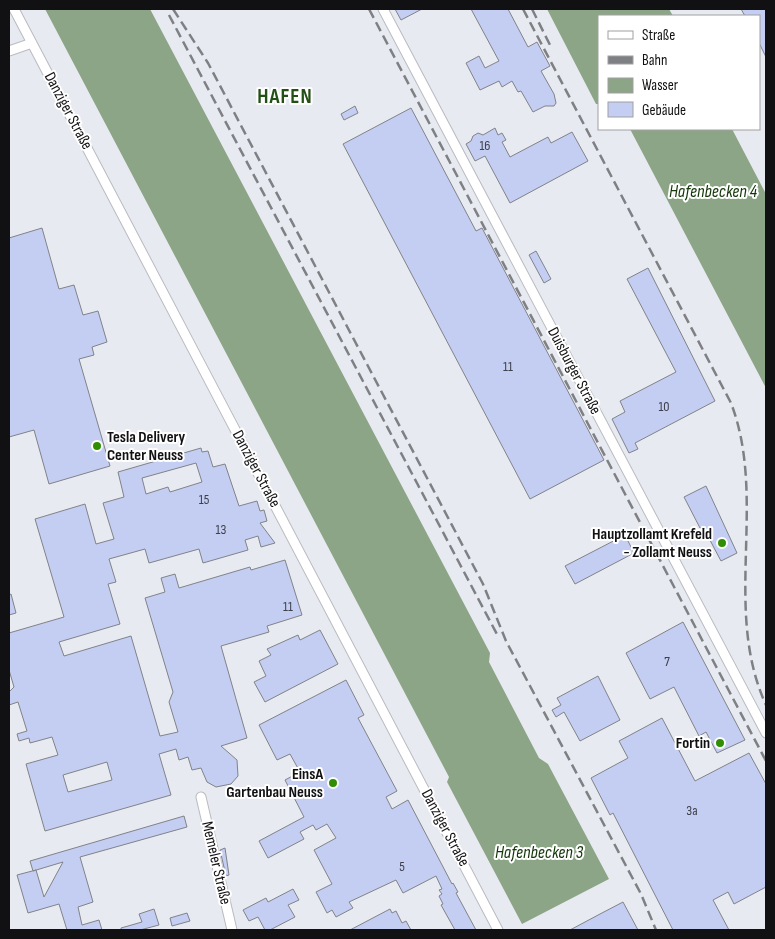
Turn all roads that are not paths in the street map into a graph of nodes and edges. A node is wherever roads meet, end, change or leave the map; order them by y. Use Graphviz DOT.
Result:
graph roads {
  1 [pos="14,9"];
  2 [pos="383,9"];
  3 [pos="32,43"];
  4 [pos="9,51"];
  5 [pos="766,733"];
  6 [pos="201,796"];
  7 [pos="232,930"];
  8 [pos="498,930"];
  1 -- 3 [label="street, Danziger Straße"];
  2 -- 5 [label="street, Duisburger Straße"];
  3 -- 4 [label="street"];
  3 -- 8 [label="street, Danziger Straße"];
  6 -- 7 [label="street, Memeler Straße"];
}
